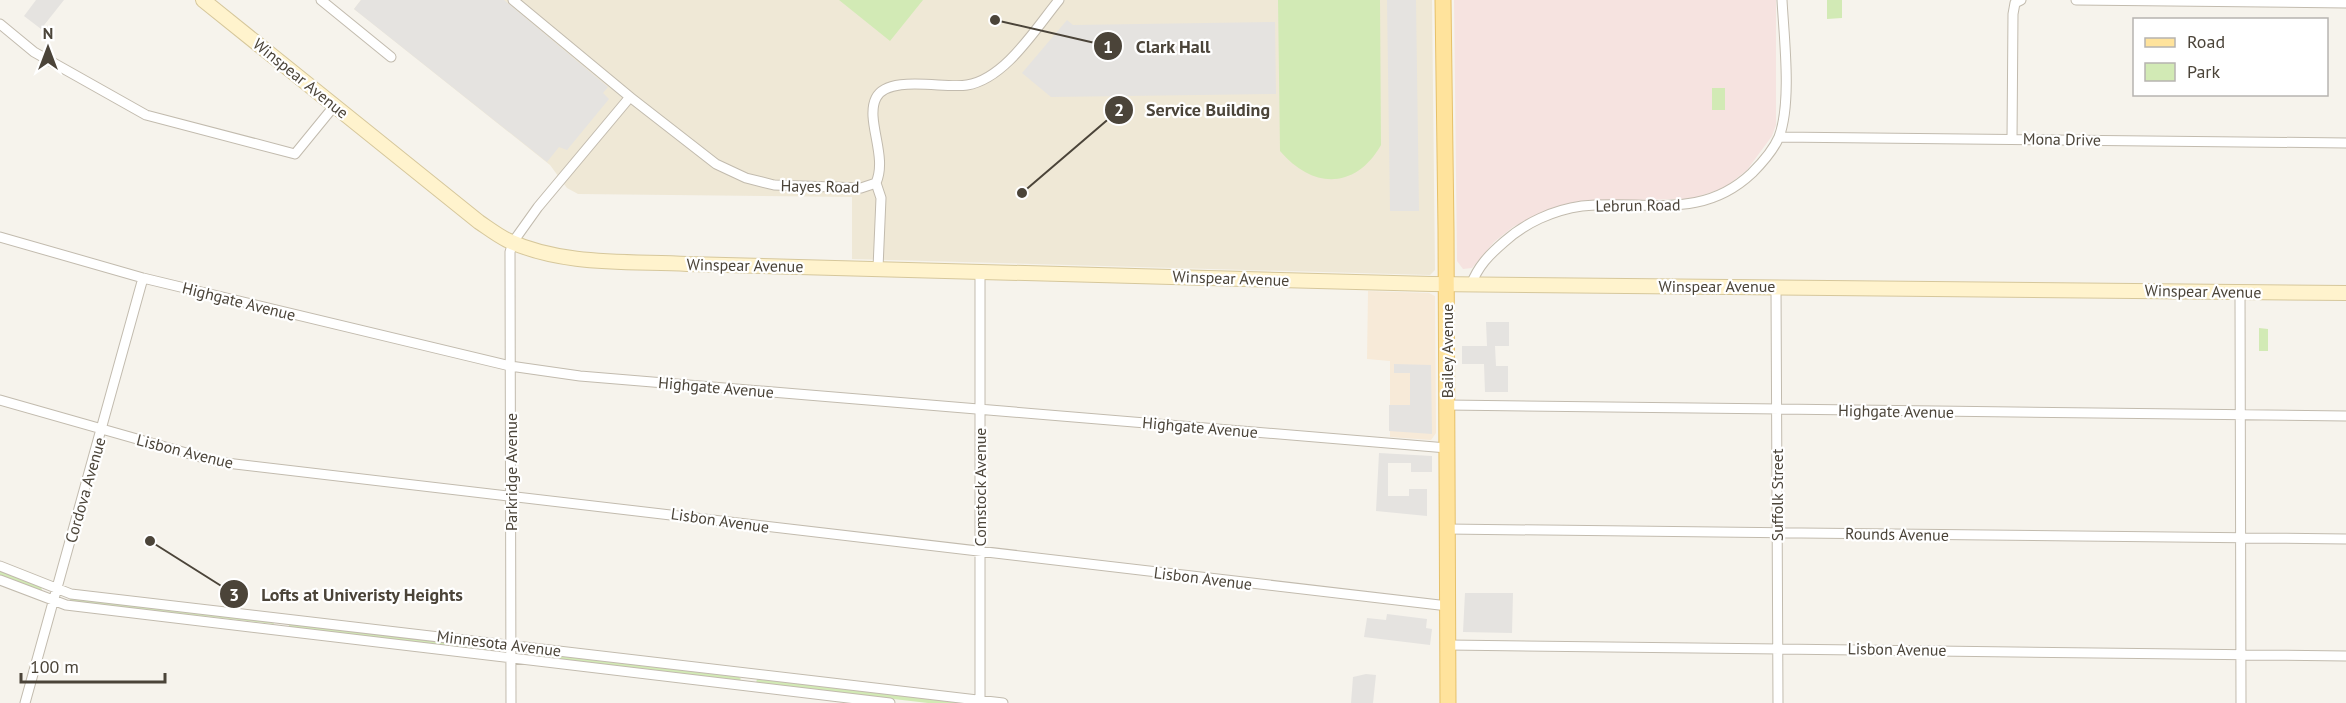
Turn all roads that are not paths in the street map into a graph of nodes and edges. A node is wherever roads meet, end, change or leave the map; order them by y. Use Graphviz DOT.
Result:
graph roads {
  1 [pos="203,0"];
  2 [pos="321,0"];
  3 [pos="513,0"];
  4 [pos="1059,0"];
  5 [pos="1443,0"];
  6 [pos="1782,0"];
  7 [pos="2021,0"];
  8 [pos="2076,0"];
  9 [pos="2346,3"];
  10 [pos="0,24"];
  11 [pos="391,57"];
  12 [pos="630,97"];
  13 [pos="335,105"];
  14 [pos="1779,136"];
  15 [pos="2012,139"];
  16 [pos="2346,143"];
  17 [pos="876,183"];
  18 [pos="0,237"];
  19 [pos="513,242"];
  20 [pos="878,268"];
  21 [pos="980,271"];
  22 [pos="143,278"];
  23 [pos="1446,284"];
  24 [pos="1471,285"];
  25 [pos="1776,287"];
  26 [pos="2240,292"];
  27 [pos="2346,293"];
  28 [pos="510,366"];
  29 [pos="0,400"];
  30 [pos="1447,405"];
  31 [pos="980,408"];
  32 [pos="1776,409"];
  33 [pos="2241,414"];
  34 [pos="2346,416"];
  35 [pos="102,430"];
  36 [pos="1447,448"];
  37 [pos="511,496"];
  38 [pos="1447,529"];
  39 [pos="1777,532"];
  40 [pos="2240,538"];
  41 [pos="2346,539"];
  42 [pos="980,551"];
  43 [pos="0,566"];
  44 [pos="0,580"];
  45 [pos="57,588"];
  46 [pos="53,601"];
  47 [pos="1448,606"];
  48 [pos="282,618"];
  49 [pos="281,631"];
  50 [pos="510,644"];
  51 [pos="1448,645"];
  52 [pos="1778,648"];
  53 [pos="2241,654"];
  54 [pos="2346,656"];
  55 [pos="511,658"];
  56 [pos="748,673"];
  57 [pos="747,686"];
  58 [pos="981,702"];
  59 [pos="25,703"];
  60 [pos="511,703"];
  61 [pos="890,703"];
  62 [pos="1003,703"];
  63 [pos="1448,703"];
  64 [pos="1778,703"];
  65 [pos="2241,703"];
  1 -- 13 [label="street, Winspear Avenue"];
  2 -- 11 [label="street"];
  3 -- 12 [label="street, Hayes Road"];
  4 -- 17 [label="street, Hayes Road"];
  5 -- 23 [label="main road, Bailey Avenue"];
  6 -- 14 [label="street, Lebrun Road"];
  7 -- 15 [label="street"];
  8 -- 9 [label="street"];
  10 -- 13 [label="street"];
  12 -- 17 [label="street, Hayes Road"];
  12 -- 19 [label="street"];
  13 -- 19 [label="street, Winspear Avenue"];
  14 -- 15 [label="street, Mona Drive"];
  14 -- 24 [label="street, Lebrun Road"];
  15 -- 16 [label="street, Mona Drive"];
  17 -- 20 [label="street"];
  18 -- 22 [label="street, Highgate Avenue"];
  19 -- 20 [label="street, Winspear Avenue"];
  19 -- 28 [label="street, Parkridge Avenue"];
  20 -- 21 [label="street, Winspear Avenue"];
  21 -- 23 [label="street, Winspear Avenue"];
  21 -- 31 [label="street, Comstock Avenue"];
  22 -- 28 [label="street, Highgate Avenue"];
  22 -- 35 [label="street, Cordova Avenue"];
  23 -- 24 [label="street, Winspear Avenue"];
  23 -- 30 [label="main road, Bailey Avenue"];
  24 -- 25 [label="street, Winspear Avenue"];
  25 -- 26 [label="street, Winspear Avenue"];
  25 -- 32 [label="street, Suffolk Street"];
  26 -- 27 [label="street, Winspear Avenue"];
  26 -- 33 [label="street"];
  28 -- 31 [label="street, Highgate Avenue"];
  28 -- 37 [label="street, Parkridge Avenue"];
  29 -- 35 [label="street, Lisbon Avenue"];
  30 -- 32 [label="street, Highgate Avenue"];
  30 -- 36 [label="main road, Bailey Avenue"];
  31 -- 36 [label="street, Highgate Avenue"];
  31 -- 42 [label="street, Comstock Avenue"];
  32 -- 33 [label="street, Highgate Avenue"];
  32 -- 39 [label="street, Suffolk Street"];
  33 -- 34 [label="street, Highgate Avenue"];
  33 -- 40 [label="street"];
  35 -- 37 [label="street, Lisbon Avenue"];
  35 -- 45 [label="street, Cordova Avenue"];
  36 -- 38 [label="main road, Bailey Avenue"];
  37 -- 42 [label="street, Lisbon Avenue"];
  37 -- 50 [label="street, Parkridge Avenue"];
  38 -- 39 [label="street, Rounds Avenue"];
  38 -- 47 [label="main road, Bailey Avenue"];
  39 -- 40 [label="street, Rounds Avenue"];
  39 -- 52 [label="street, Suffolk Street"];
  40 -- 41 [label="street, Rounds Avenue"];
  40 -- 53 [label="street"];
  42 -- 47 [label="street, Lisbon Avenue"];
  42 -- 58 [label="street, Comstock Avenue"];
  43 -- 45 [label="street, Minnesota Avenue"];
  44 -- 46 [label="street, Minnesota Avenue"];
  45 -- 46 [label="street, Cordova Avenue"];
  45 -- 48 [label="street, Minnesota Avenue"];
  46 -- 49 [label="street, Minnesota Avenue"];
  46 -- 59 [label="street, Cordova Avenue"];
  47 -- 51 [label="main road, Bailey Avenue"];
  48 -- 49 [label="street"];
  48 -- 50 [label="street, Minnesota Avenue"];
  49 -- 55 [label="street, Minnesota Avenue"];
  50 -- 55 [label="street, Parkridge Avenue"];
  50 -- 56 [label="street, Minnesota Avenue"];
  51 -- 52 [label="street, Lisbon Avenue"];
  51 -- 63 [label="main road, Bailey Avenue"];
  52 -- 53 [label="street, Lisbon Avenue"];
  52 -- 64 [label="street, Suffolk Street"];
  53 -- 54 [label="street, Lisbon Avenue"];
  53 -- 65 [label="street"];
  55 -- 57 [label="street, Minnesota Avenue"];
  55 -- 60 [label="street, Parkridge Avenue"];
  56 -- 57 [label="street"];
  56 -- 58 [label="street, Minnesota Avenue"];
  57 -- 61 [label="street, Minnesota Avenue"];
  58 -- 62 [label="street, Minnesota Avenue"];
}
